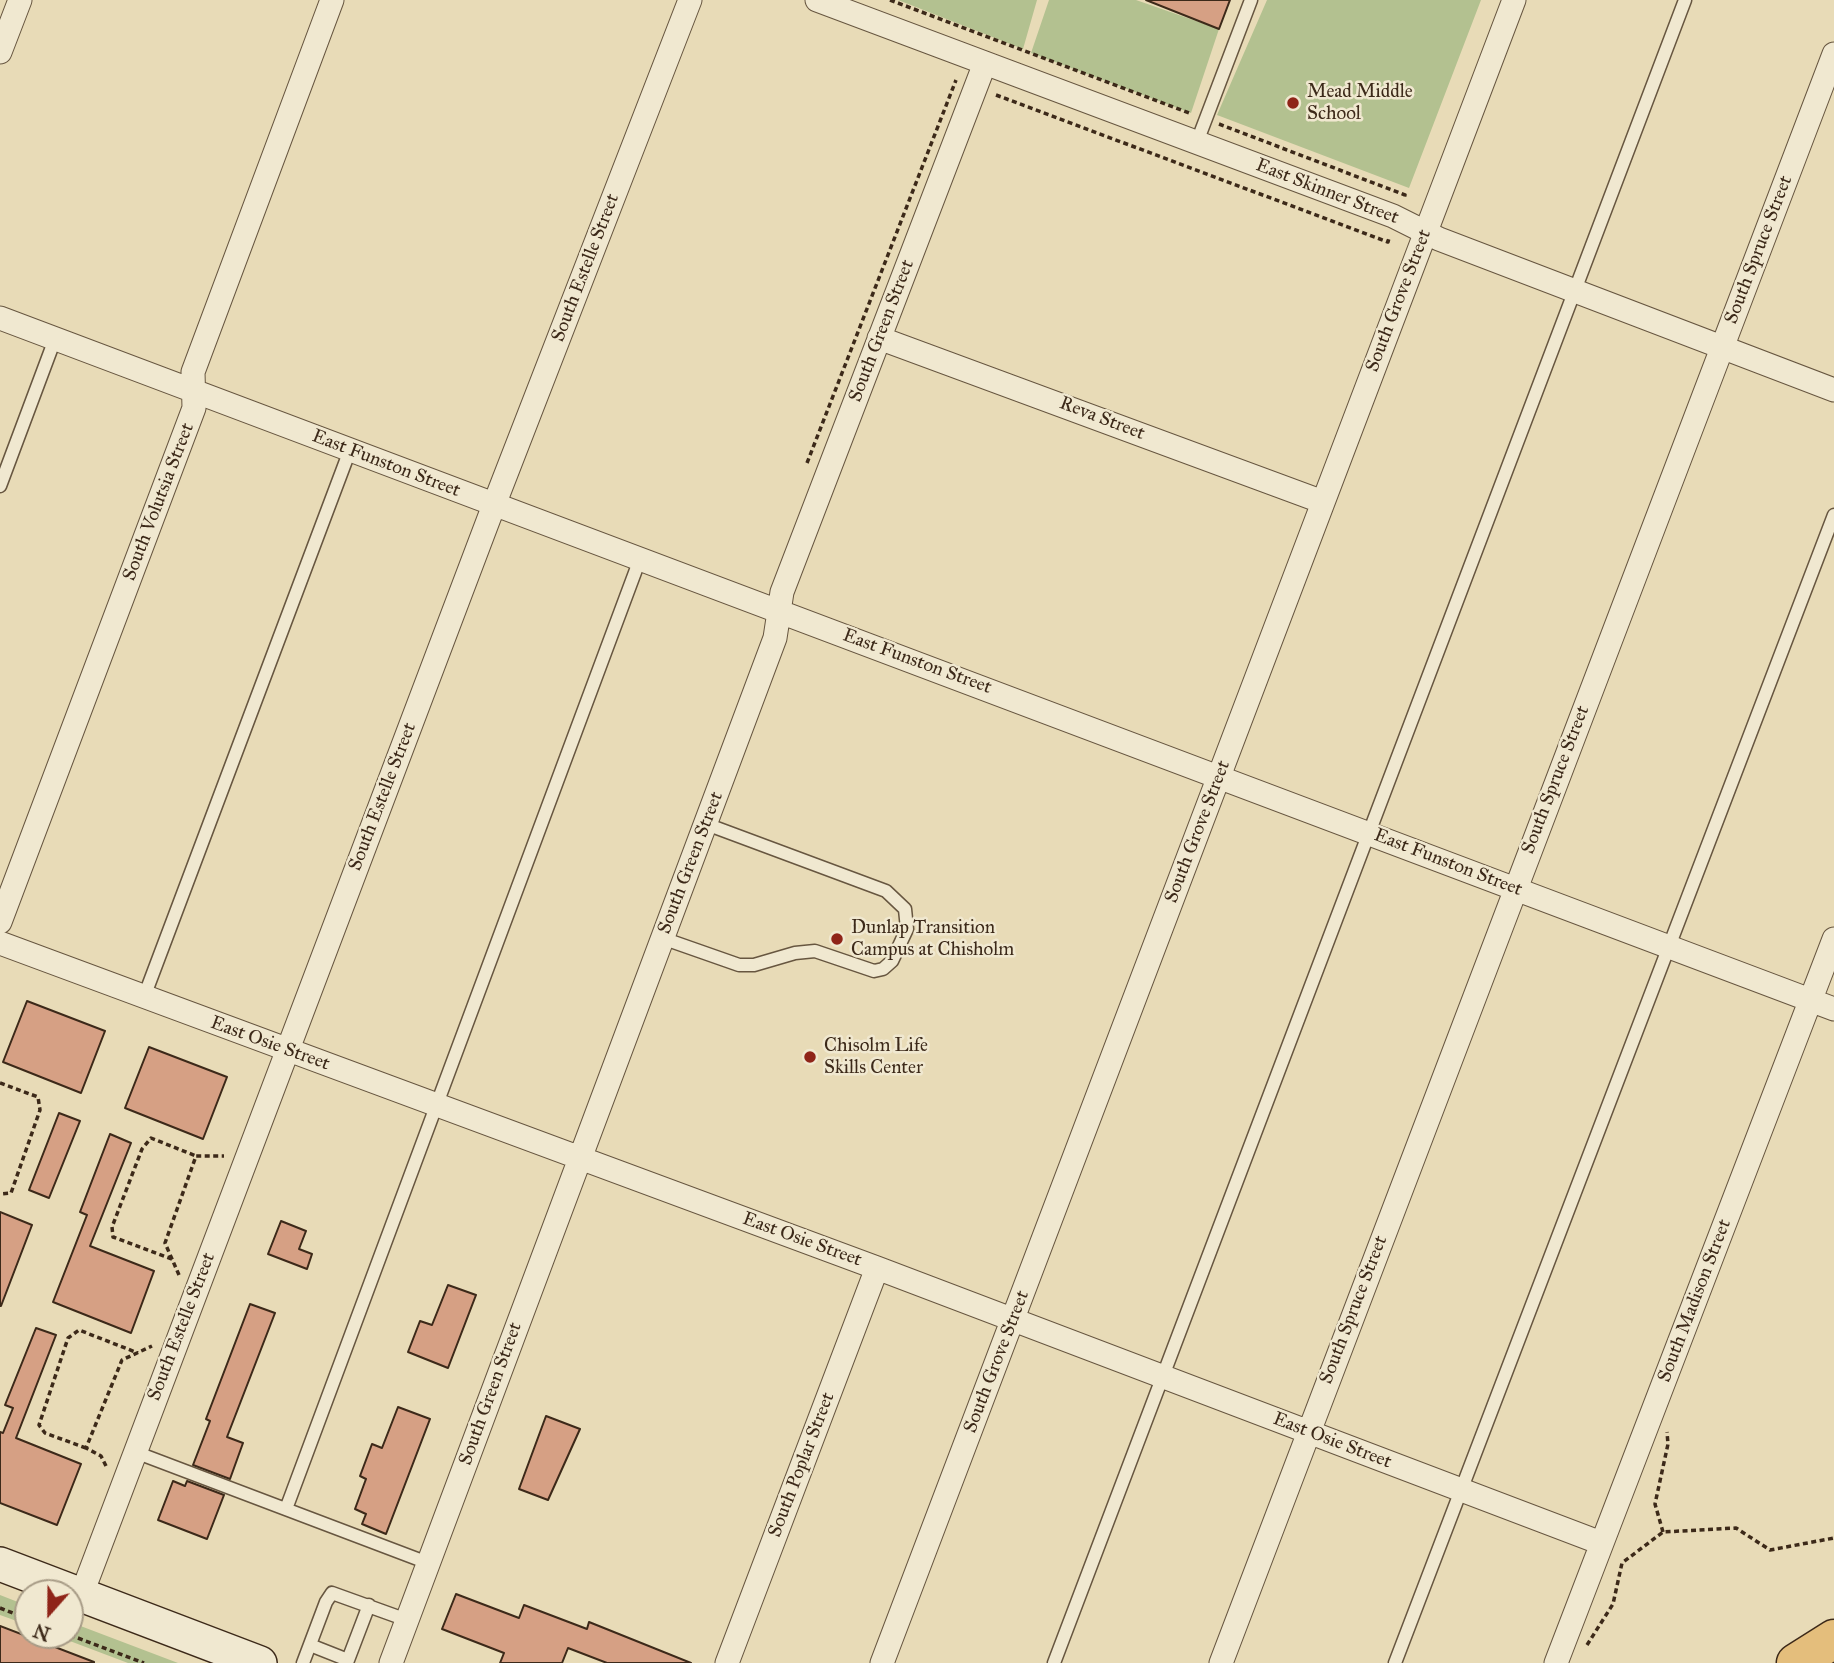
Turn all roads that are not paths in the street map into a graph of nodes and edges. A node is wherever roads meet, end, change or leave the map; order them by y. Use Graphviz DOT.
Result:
graph roads {
  1 [pos="20,0"];
  2 [pos="332,0"];
  3 [pos="690,0"];
  4 [pos="817,0"];
  5 [pos="1251,0"];
  6 [pos="1514,0"];
  7 [pos="1685,0"];
  8 [pos="0,52"];
  9 [pos="1834,54"];
  10 [pos="985,63"];
  11 [pos="1197,142"];
  12 [pos="1426,232"];
  13 [pos="1576,290"];
  14 [pos="0,318"];
  15 [pos="879,338"];
  16 [pos="55,339"];
  17 [pos="1722,345"];
  18 [pos="1834,390"];
  19 [pos="193,391"];
  20 [pos="349,450"];
  21 [pos="0,486"];
  22 [pos="1323,502"];
  23 [pos="494,505"];
  24 [pos="1834,515"];
  25 [pos="640,559"];
  26 [pos="780,611"];
  27 [pos="1219,776"];
  28 [pos="706,824"];
  29 [pos="1370,833"];
  30 [pos="1514,888"];
  31 [pos="0,922"];
  32 [pos="662,938"];
  33 [pos="1834,939"];
  34 [pos="0,943"];
  35 [pos="1668,946"];
  36 [pos="144,997"];
  37 [pos="1810,1000"];
  38 [pos="1834,1009"];
  39 [pos="287,1051"];
  40 [pos="436,1106"];
  41 [pos="578,1159"];
  42 [pos="877,1268"];
  43 [pos="1012,1321"];
  44 [pos="1163,1378"];
  45 [pos="1308,1432"];
  46 [pos="135,1452"];
  47 [pos="1459,1489"];
  48 [pos="286,1509"];
  49 [pos="1601,1543"];
  50 [pos="428,1563"];
  51 [pos="0,1564"];
  52 [pos="38,1579"];
  53 [pos="84,1586"];
  54 [pos="84,1597"];
  55 [pos="369,1605"];
  56 [pos="407,1620"];
  57 [pos="1834,1639"];
  58 [pos="310,1645"];
  59 [pos="260,1663"];
  60 [pos="303,1663"];
  61 [pos="391,1663"];
  62 [pos="727,1663"];
  63 [pos="882,1663"];
  64 [pos="1054,1663"];
  65 [pos="1221,1663"];
  66 [pos="1395,1663"];
  67 [pos="1556,1663"];
  68 [pos="1796,1663"];
  1 -- 8 [label="street"];
  2 -- 19 [label="street, South Volutsia Street"];
  3 -- 23 [label="street, South Estelle Street"];
  4 -- 10 [label="street, East Skinner Street"];
  5 -- 11 [label="lane"];
  6 -- 12 [label="street, South Grove Street"];
  7 -- 13 [label="lane"];
  9 -- 17 [label="street, South Spruce Street"];
  10 -- 11 [label="street, East Skinner Street"];
  10 -- 15 [label="street, South Green Street"];
  11 -- 12 [label="street, East Skinner Street"];
  12 -- 13 [label="street, East Skinner Street"];
  12 -- 22 [label="street, South Grove Street"];
  13 -- 17 [label="street, East Skinner Street"];
  13 -- 29 [label="lane"];
  14 -- 16 [label="street, East Funston Street"];
  15 -- 22 [label="street, Reva Street"];
  15 -- 26 [label="street, South Green Street"];
  16 -- 19 [label="street, East Funston Street"];
  16 -- 21 [label="lane"];
  17 -- 18 [label="street, East Skinner Street"];
  17 -- 30 [label="street, South Spruce Street"];
  19 -- 20 [label="street, East Funston Street"];
  19 -- 31 [label="street, South Volutsia Street"];
  20 -- 23 [label="street, East Funston Street"];
  20 -- 36 [label="lane"];
  22 -- 27 [label="street, South Grove Street"];
  23 -- 25 [label="street, East Funston Street"];
  23 -- 39 [label="street, South Estelle Street"];
  24 -- 35 [label="lane"];
  25 -- 26 [label="street, East Funston Street"];
  25 -- 40 [label="lane"];
  26 -- 27 [label="street, East Funston Street"];
  26 -- 28 [label="street, South Green Street"];
  27 -- 29 [label="street, East Funston Street"];
  27 -- 43 [label="street, South Grove Street"];
  28 -- 32 [label="street, South Green Street"];
  28 -- 32 [label="lane"];
  29 -- 30 [label="street, East Funston Street"];
  29 -- 44 [label="lane"];
  30 -- 35 [label="street, East Funston Street"];
  30 -- 45 [label="street, South Spruce Street"];
  32 -- 41 [label="street, South Green Street"];
  33 -- 37 [label="street, South Madison Street"];
  34 -- 36 [label="street, East Osie Street"];
  35 -- 37 [label="street, East Funston Street"];
  35 -- 47 [label="lane"];
  36 -- 39 [label="street, East Osie Street"];
  37 -- 38 [label="street, East Funston Street"];
  37 -- 49 [label="street, South Madison Street"];
  39 -- 40 [label="street, East Osie Street"];
  39 -- 46 [label="street, South Estelle Street"];
  40 -- 41 [label="street, East Osie Street"];
  40 -- 48 [label="lane"];
  41 -- 42 [label="street, East Osie Street"];
  41 -- 50 [label="street, South Green Street"];
  42 -- 43 [label="street, East Osie Street"];
  42 -- 62 [label="street, South Poplar Street"];
  43 -- 44 [label="street, East Osie Street"];
  43 -- 63 [label="street, South Grove Street"];
  44 -- 45 [label="street, East Osie Street"];
  44 -- 64 [label="lane"];
  45 -- 47 [label="street, East Osie Street"];
  45 -- 65 [label="street, South Spruce Street"];
  46 -- 48 [label="lane"];
  46 -- 53 [label="street, South Estelle Street"];
  47 -- 49 [label="street, East Osie Street"];
  47 -- 66 [label="lane"];
  48 -- 50 [label="lane"];
  49 -- 67 [label="street, South Madison Street"];
  50 -- 56 [label="street, South Green Street"];
  51 -- 52 [label="main road"];
  54 -- 59 [label="main road"];
  55 -- 56 [label="lane"];
  55 -- 58 [label="lane"];
  55 -- 58 [label="lane"];
  56 -- 61 [label="street, South Green Street"];
  57 -- 68 [label="highway"];
  58 -- 60 [label="lane"];
}
